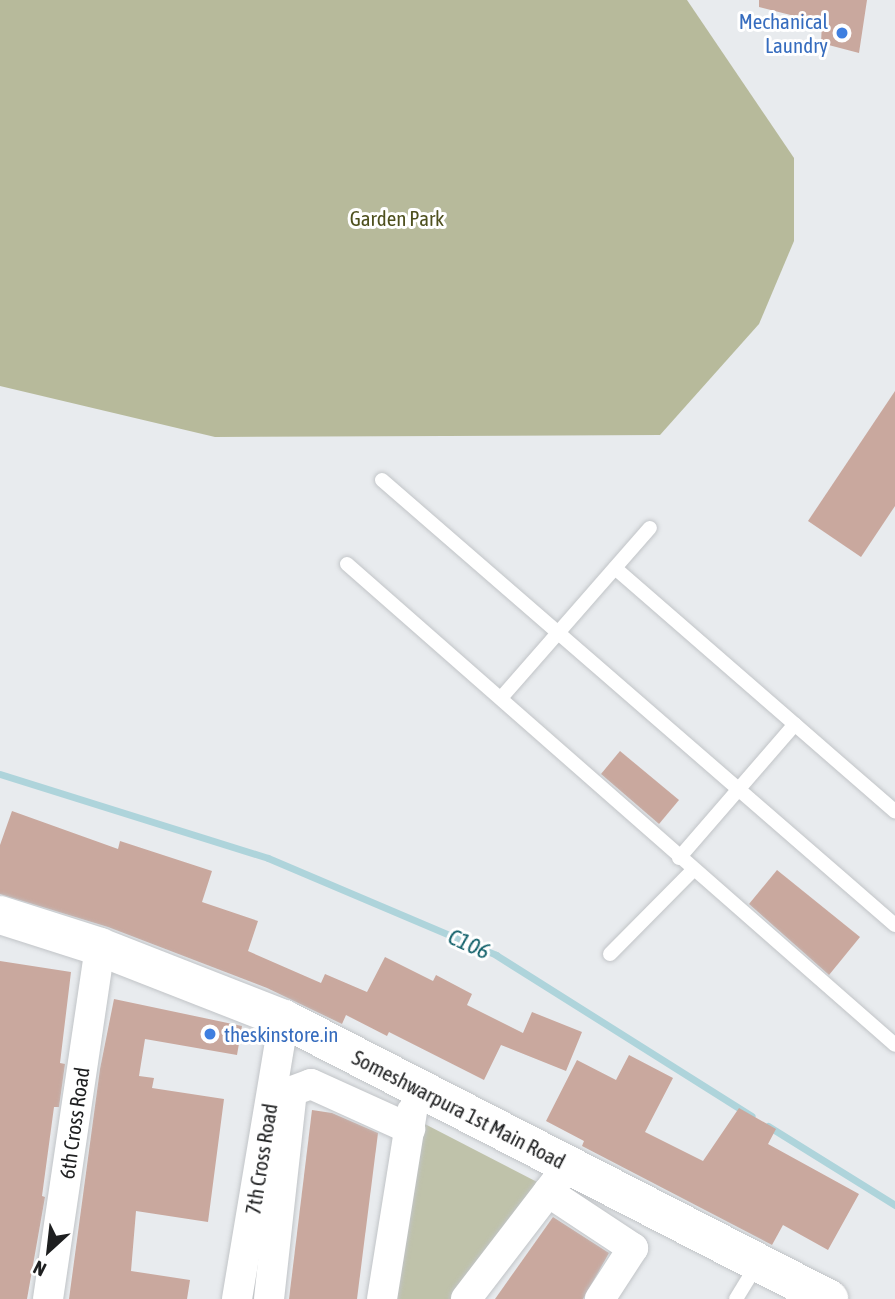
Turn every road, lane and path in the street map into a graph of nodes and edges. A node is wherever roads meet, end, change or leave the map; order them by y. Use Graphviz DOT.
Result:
graph roads {
  1 [pos="382,480"];
  2 [pos="650,528"];
  3 [pos="348,565"];
  4 [pos="615,568"];
  5 [pos="558,633"];
  6 [pos="501,698"];
  7 [pos="795,724"];
  8 [pos="739,789"];
  9 [pos="895,811"];
  10 [pos="679,858"];
  11 [pos="693,870"];
  12 [pos="0,915"];
  13 [pos="895,925"];
  14 [pos="100,947"];
  15 [pos="610,954"];
  16 [pos="284,1019"];
  17 [pos="895,1045"];
  18 [pos="416,1086"];
  19 [pos="410,1129"];
  20 [pos="559,1179"];
  21 [pos="758,1262"];
  22 [pos="48,1299"];
  23 [pos="237,1299"];
  24 [pos="269,1299"];
  25 [pos="382,1299"];
  26 [pos="466,1299"];
  27 [pos="600,1299"];
  28 [pos="736,1299"];
  29 [pos="829,1299"];
  1 -- 5 [label="lane"];
  2 -- 4 [label="lane"];
  3 -- 6 [label="lane"];
  4 -- 5 [label="lane"];
  4 -- 7 [label="lane"];
  5 -- 6 [label="lane"];
  5 -- 8 [label="lane"];
  6 -- 10 [label="lane"];
  7 -- 8 [label="lane"];
  7 -- 9 [label="lane"];
  8 -- 10 [label="lane"];
  8 -- 13 [label="lane"];
  10 -- 11 [label="lane"];
  11 -- 15 [label="lane"];
  11 -- 17 [label="lane"];
  12 -- 14 [label="street, Someshwarpura 1st Main Road"];
  14 -- 16 [label="street, Someshwarpura 1st Main Road"];
  14 -- 22 [label="street, 6th Cross Road"];
  16 -- 18 [label="street, Someshwarpura 1st Main Road"];
  16 -- 23 [label="street, 7th Cross Road"];
  18 -- 19 [label="street"];
  18 -- 20 [label="street, Someshwarpura 1st Main Road"];
  19 -- 24 [label="street"];
  19 -- 25 [label="street"];
  20 -- 21 [label="street, Someshwarpura 1st Main Road"];
  20 -- 26 [label="street"];
  20 -- 27 [label="street"];
  21 -- 28 [label="lane"];
  21 -- 29 [label="street, Someshwarpura 1st Main Road"];
}
